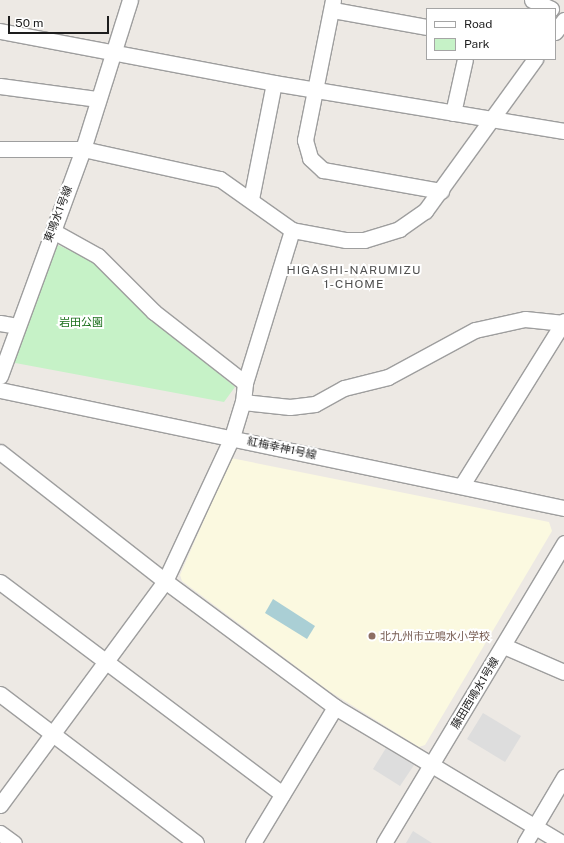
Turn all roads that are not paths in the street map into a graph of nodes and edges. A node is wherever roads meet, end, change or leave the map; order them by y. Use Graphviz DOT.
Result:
graph roads {
  1 [pos="130,0"];
  2 [pos="532,0"];
  3 [pos="333,5"];
  4 [pos="549,8"];
  5 [pos="564,20"];
  6 [pos="426,27"];
  7 [pos="0,31"];
  8 [pos="556,31"];
  9 [pos="115,51"];
  10 [pos="465,60"];
  11 [pos="534,60"];
  12 [pos="274,83"];
  13 [pos="0,86"];
  14 [pos="316,90"];
  15 [pos="98,99"];
  16 [pos="453,113"];
  17 [pos="491,120"];
  18 [pos="564,131"];
  19 [pos="0,148"];
  20 [pos="82,149"];
  21 [pos="441,191"];
  22 [pos="251,199"];
  23 [pos="292,230"];
  24 [pos="53,231"];
  25 [pos="564,322"];
  26 [pos="0,323"];
  27 [pos="17,326"];
  28 [pos="0,376"];
  29 [pos="244,383"];
  30 [pos="0,390"];
  31 [pos="243,402"];
  32 [pos="232,438"];
  33 [pos="0,452"];
  34 [pos="462,485"];
  35 [pos="564,508"];
  36 [pos="564,543"];
  37 [pos="166,581"];
  38 [pos="0,582"];
  39 [pos="504,646"];
  40 [pos="106,662"];
  41 [pos="564,672"];
  42 [pos="0,694"];
  43 [pos="335,707"];
  44 [pos="52,736"];
  45 [pos="431,765"];
  46 [pos="564,777"];
  47 [pos="282,794"];
  48 [pos="0,805"];
  49 [pos="534,827"];
  50 [pos="0,833"];
  51 [pos="14,843"];
  52 [pos="196,843"];
  53 [pos="253,843"];
  54 [pos="384,843"];
  55 [pos="525,843"];
  56 [pos="562,843"];
  1 -- 9 [label="street, 東鳴水1号線"];
  2 -- 4 [label="street"];
  3 -- 6 [label="street"];
  3 -- 14 [label="street"];
  5 -- 8 [label="street"];
  7 -- 9 [label="street"];
  9 -- 12 [label="street"];
  9 -- 15 [label="street, 東鳴水1号線"];
  10 -- 16 [label="street"];
  11 -- 17 [label="street"];
  12 -- 14 [label="street"];
  12 -- 22 [label="street"];
  13 -- 15 [label="street"];
  14 -- 16 [label="street"];
  14 -- 21 [label="street"];
  15 -- 20 [label="street, 東鳴水1号線"];
  16 -- 17 [label="street"];
  17 -- 18 [label="street"];
  17 -- 21 [label="street"];
  19 -- 20 [label="street"];
  20 -- 22 [label="street"];
  20 -- 24 [label="street, 東鳴水1号線"];
  21 -- 23 [label="street"];
  22 -- 23 [label="street"];
  23 -- 29 [label="street"];
  24 -- 27 [label="street, 東鳴水1号線"];
  24 -- 29 [label="street"];
  25 -- 31 [label="street"];
  25 -- 34 [label="street"];
  26 -- 27 [label="street"];
  27 -- 28 [label="street, 東鳴水1号線"];
  29 -- 31 [label="street"];
  30 -- 32 [label="street, 紅梅幸神1号線"];
  31 -- 32 [label="street"];
  32 -- 34 [label="street, 紅梅幸神1号線"];
  32 -- 37 [label="street"];
  33 -- 37 [label="street"];
  34 -- 35 [label="street, 紅梅幸神1号線"];
  36 -- 39 [label="street, 藤田西鳴水1号線"];
  37 -- 40 [label="street"];
  37 -- 43 [label="street"];
  38 -- 40 [label="street"];
  39 -- 41 [label="street"];
  39 -- 45 [label="street, 藤田西鳴水1号線"];
  40 -- 44 [label="street"];
  40 -- 47 [label="street"];
  42 -- 44 [label="street"];
  43 -- 45 [label="street"];
  43 -- 47 [label="street"];
  44 -- 48 [label="street"];
  44 -- 52 [label="street"];
  45 -- 49 [label="street"];
  45 -- 54 [label="street, 藤田西鳴水1号線"];
  46 -- 49 [label="street"];
  47 -- 53 [label="street"];
  49 -- 55 [label="street"];
  49 -- 56 [label="street"];
  50 -- 51 [label="street"];
}
